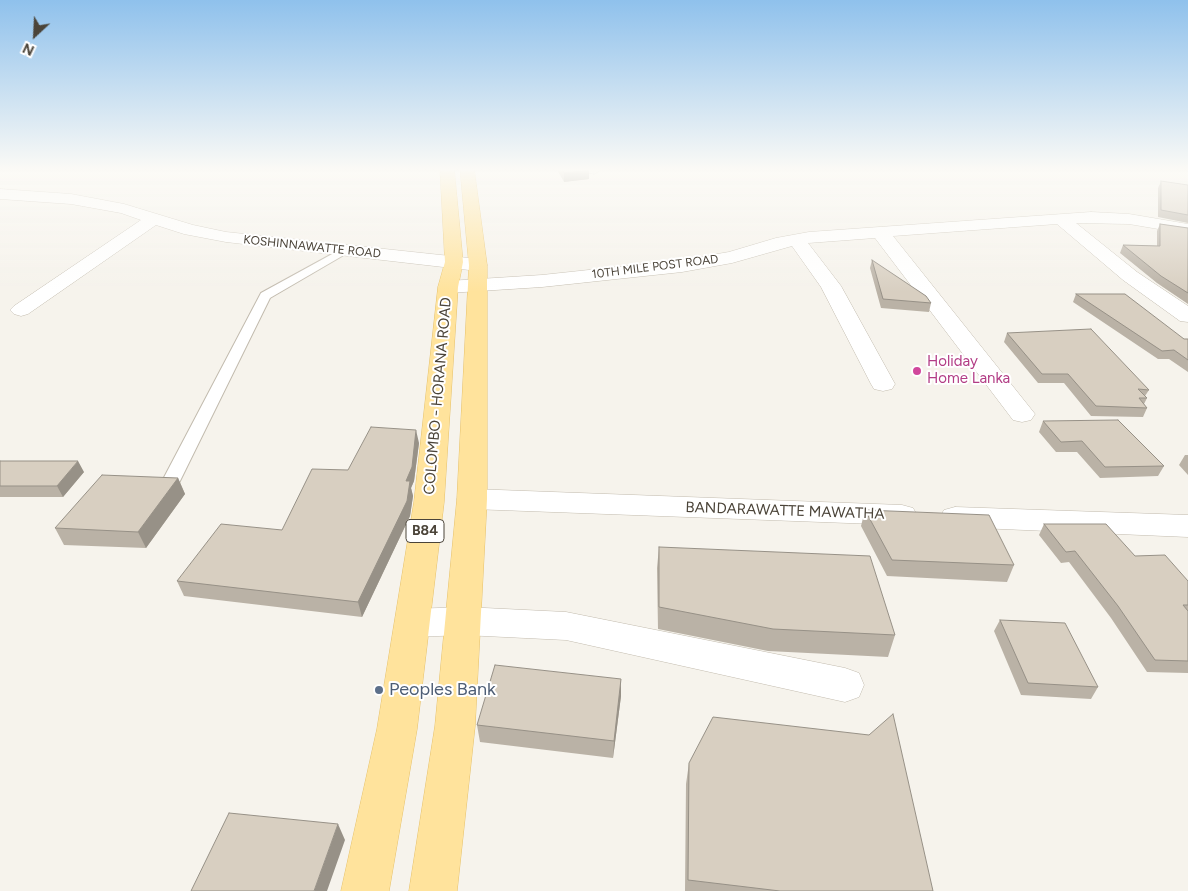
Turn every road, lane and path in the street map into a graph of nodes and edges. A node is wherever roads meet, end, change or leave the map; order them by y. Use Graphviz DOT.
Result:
graph roads {
  1 [pos="126,210"];
  2 [pos="453,210"];
  3 [pos="466,210"];
  4 [pos="153,219"];
  5 [pos="1061,219"];
  6 [pos="1188,229"];
  7 [pos="880,232"];
  8 [pos="796,239"];
  9 [pos="345,250"];
  10 [pos="464,275"];
  11 [pos="21,310"];
  12 [pos="1188,316"];
  13 [pos="883,384"];
  14 [pos="1022,414"];
  15 [pos="169,485"];
  16 [pos="472,499"];
  17 [pos="1188,526"];
  18 [pos="464,621"];
  19 [pos="413,624"];
  20 [pos="845,685"];
  21 [pos="365,891"];
  22 [pos="433,891"];
  1 -- 4 [label="street, KOSHINNAWATTE ROAD"];
  2 -- 10 [label="main road, COLOMBO - HORANA ROAD / B84"];
  3 -- 10 [label="main road, COLOMBO - HORANA ROAD / B84"];
  4 -- 9 [label="street, KOSHINNAWATTE ROAD"];
  4 -- 11 [label="street"];
  5 -- 6 [label="street, 10TH MILE POST ROAD"];
  5 -- 7 [label="street, 10TH MILE POST ROAD"];
  5 -- 12 [label="street"];
  7 -- 8 [label="street, 10TH MILE POST ROAD"];
  7 -- 14 [label="street"];
  8 -- 10 [label="street, 10TH MILE POST ROAD"];
  8 -- 13 [label="street"];
  9 -- 10 [label="street, KOSHINNAWATTE ROAD"];
  9 -- 15 [label="lane"];
  10 -- 16 [label="main road, COLOMBO - HORANA ROAD / B84"];
  10 -- 19 [label="main road, COLOMBO - HORANA ROAD / B84"];
  16 -- 17 [label="street, BANDARAWATTE MAWATHA"];
  16 -- 18 [label="main road, COLOMBO - HORANA ROAD / B84"];
  18 -- 19 [label="street"];
  18 -- 20 [label="street"];
  18 -- 22 [label="main road, COLOMBO - HORANA ROAD / B84"];
  19 -- 21 [label="main road, COLOMBO - HORANA ROAD / B84"];
}
